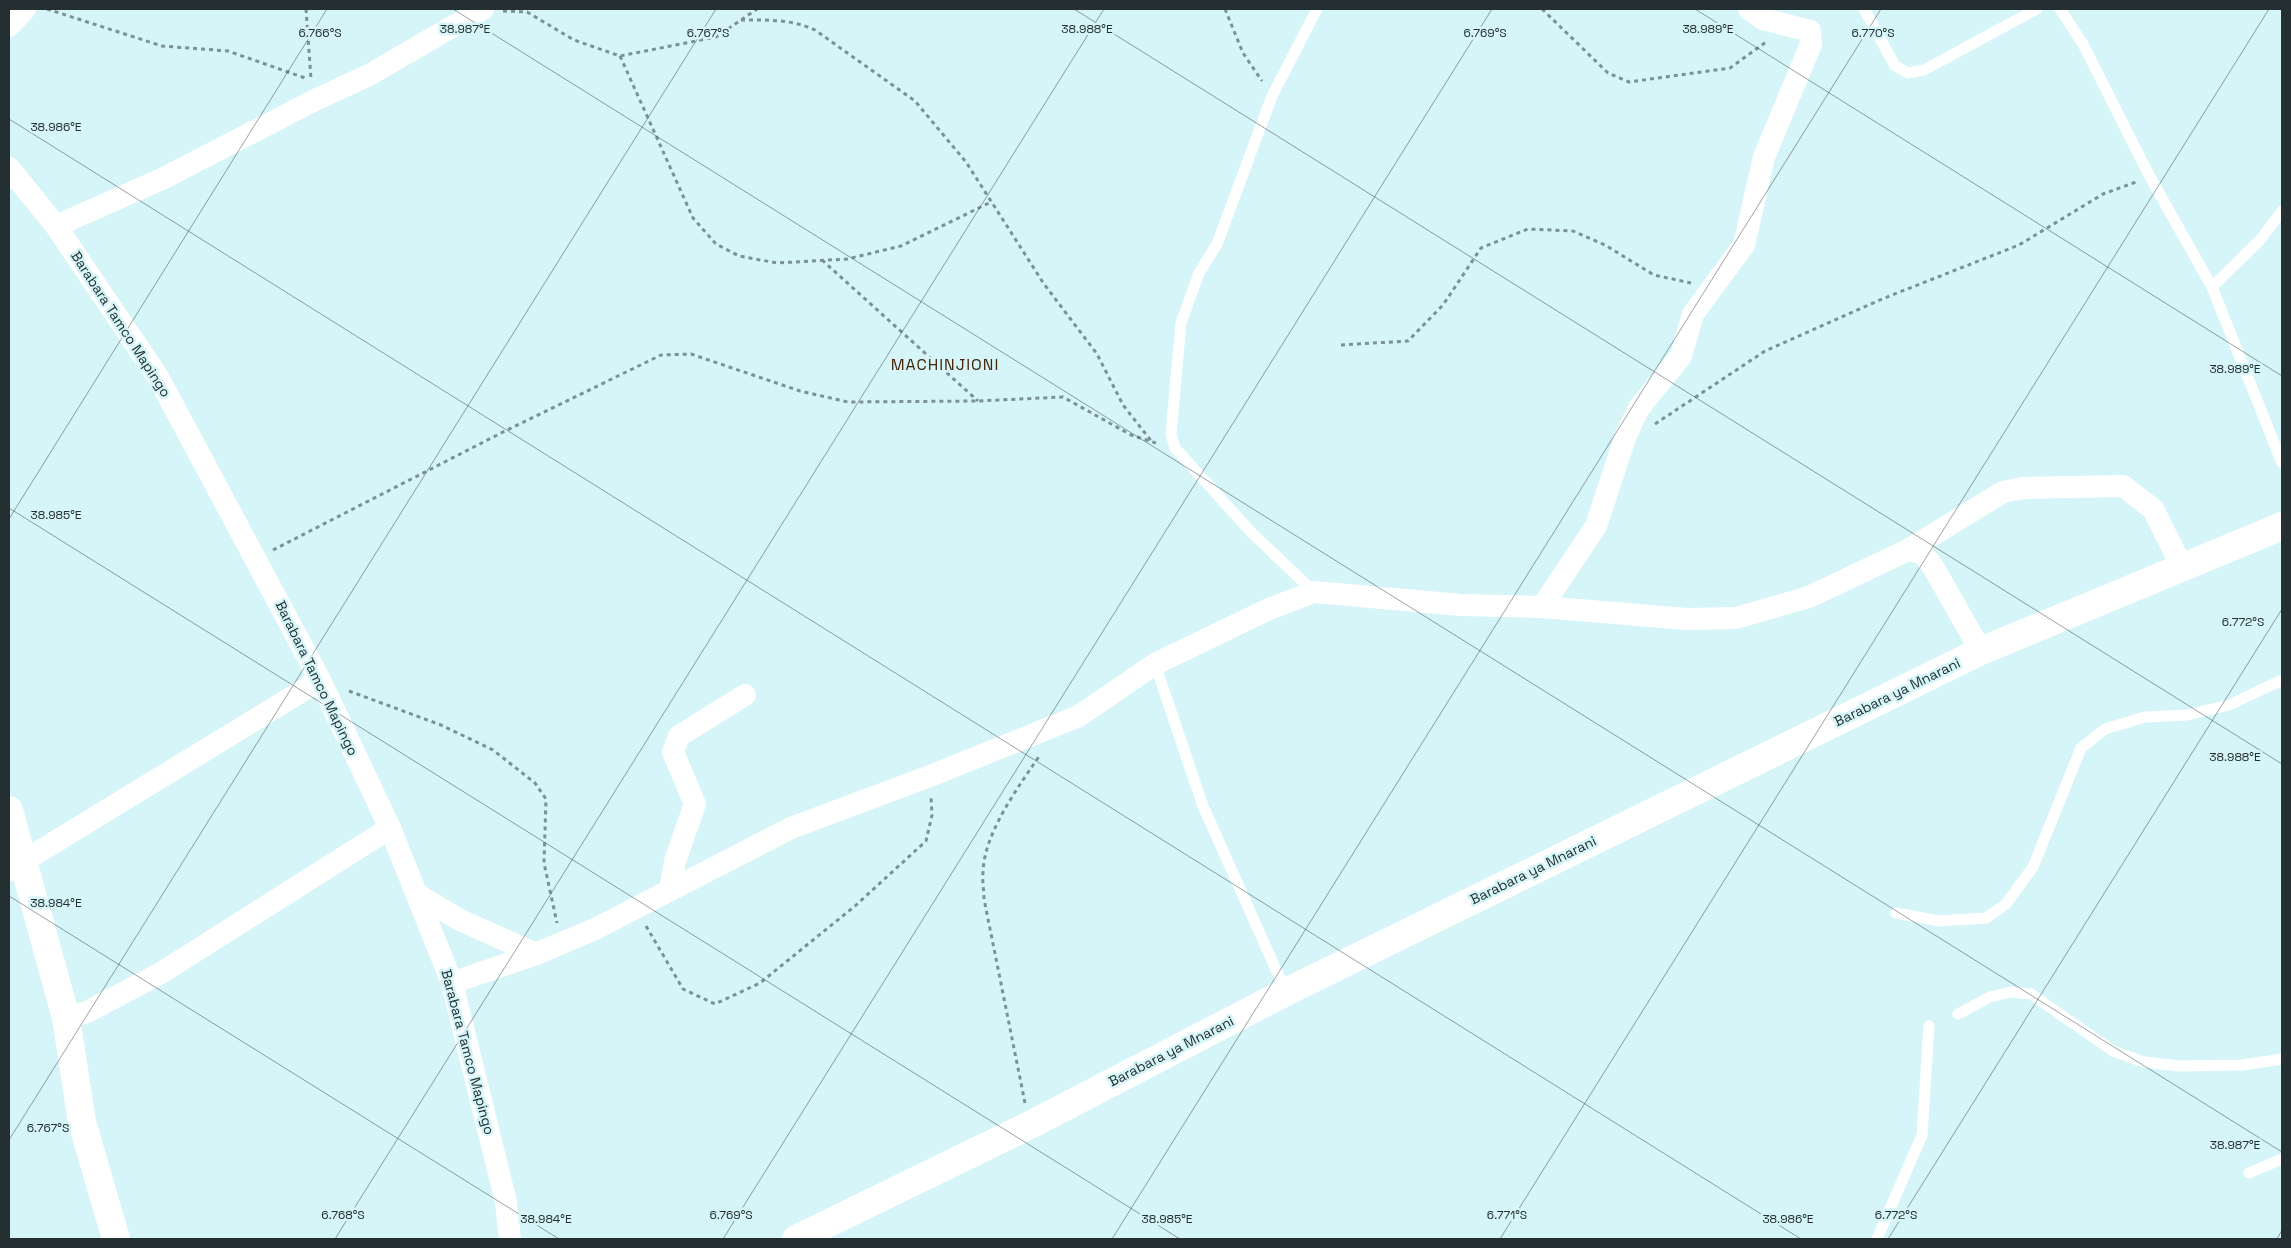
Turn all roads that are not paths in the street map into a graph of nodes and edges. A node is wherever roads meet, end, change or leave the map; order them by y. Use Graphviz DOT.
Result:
graph roads {
  1 [pos="25,9"];
  2 [pos="483,9"];
  3 [pos="1317,9"];
  4 [pos="1749,9"];
  5 [pos="1864,9"];
  6 [pos="2037,9"];
  7 [pos="2060,9"];
  8 [pos="9,26"];
  9 [pos="9,168"];
  10 [pos="2282,211"];
  11 [pos="56,226"];
  12 [pos="2212,287"];
  13 [pos="2282,463"];
  14 [pos="2282,526"];
  15 [pos="1908,550"];
  16 [pos="2182,567"];
  17 [pos="1314,592"];
  18 [pos="1542,607"];
  19 [pos="1981,651"];
  20 [pos="1155,664"];
  21 [pos="320,680"];
  22 [pos="2282,680"];
  23 [pos="745,694"];
  24 [pos="9,810"];
  25 [pos="390,828"];
  26 [pos="15,866"];
  27 [pos="670,890"];
  28 [pos="418,895"];
  29 [pos="1896,913"];
  30 [pos="536,954"];
  31 [pos="452,983"];
  32 [pos="1286,992"];
  33 [pos="1958,1014"];
  34 [pos="66,1018"];
  35 [pos="1929,1026"];
  36 [pos="2282,1060"];
  37 [pos="2282,1159"];
  38 [pos="2249,1173"];
  39 [pos="116,1239"];
  40 [pos="510,1239"];
  41 [pos="796,1239"];
  42 [pos="1877,1239"];
  1 -- 8 [label="street"];
  2 -- 11 [label="street"];
  3 -- 17 [label="lane"];
  4 -- 18 [label="street"];
  5 -- 6 [label="lane"];
  7 -- 12 [label="lane"];
  9 -- 11 [label="street, Barabara Tamco Mapingo"];
  10 -- 12 [label="lane"];
  11 -- 21 [label="street, Barabara Tamco Mapingo"];
  12 -- 13 [label="lane"];
  14 -- 16 [label="street, Barabara ya Mnarani"];
  15 -- 16 [label="street"];
  15 -- 18 [label="street"];
  15 -- 19 [label="street"];
  16 -- 19 [label="street, Barabara ya Mnarani"];
  17 -- 18 [label="street"];
  17 -- 20 [label="street"];
  19 -- 32 [label="street, Barabara ya Mnarani"];
  20 -- 27 [label="street"];
  20 -- 32 [label="lane"];
  21 -- 25 [label="street, Barabara Tamco Mapingo"];
  21 -- 26 [label="street"];
  22 -- 29 [label="lane"];
  23 -- 27 [label="street"];
  24 -- 26 [label="street"];
  25 -- 28 [label="street, Barabara Tamco Mapingo"];
  25 -- 34 [label="street"];
  26 -- 34 [label="street"];
  27 -- 30 [label="street"];
  28 -- 30 [label="street"];
  28 -- 31 [label="street, Barabara Tamco Mapingo"];
  30 -- 31 [label="street"];
  31 -- 40 [label="street, Barabara Tamco Mapingo"];
  32 -- 41 [label="street, Barabara ya Mnarani"];
  33 -- 36 [label="lane"];
  34 -- 39 [label="street"];
  35 -- 42 [label="lane"];
  37 -- 38 [label="lane"];
}
